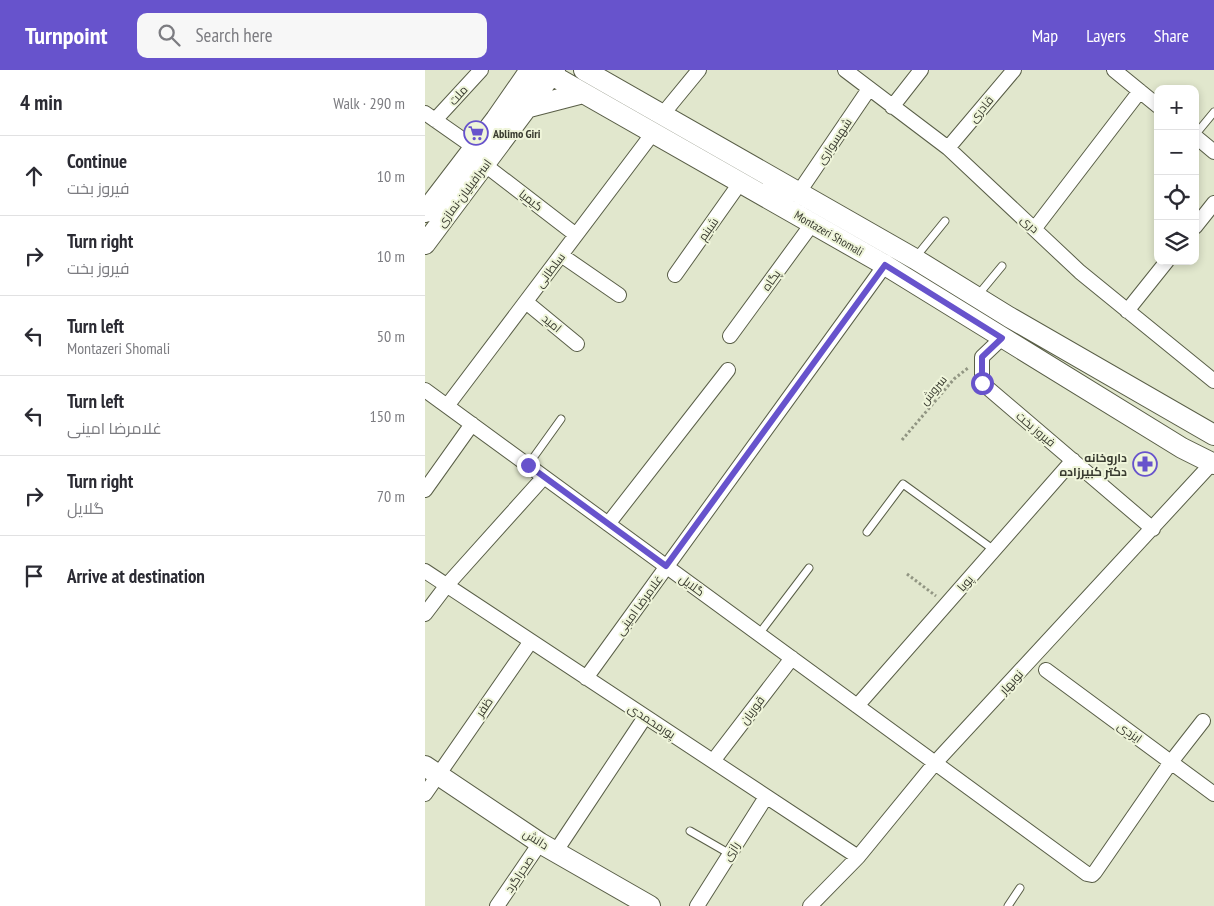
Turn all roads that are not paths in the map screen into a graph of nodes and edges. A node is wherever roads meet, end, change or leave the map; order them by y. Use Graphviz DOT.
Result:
graph roads {
  1 [pos="481,70"];
  2 [pos="513,70"];
  3 [pos="530,70"];
  4 [pos="584,70"];
  5 [pos="699,70"];
  6 [pos="845,70"];
  7 [pos="921,70"];
  8 [pos="1014,70"];
  9 [pos="1114,70"];
  10 [pos="550,72"];
  11 [pos="869,89"];
  12 [pos="515,91"];
  13 [pos="1140,92"];
  14 [pos="583,93"];
  15 [pos="1154,103"];
  16 [pos="529,107"];
  17 [pos="892,107"];
  18 [pos="1214,112"];
  19 [pos="662,115"];
  20 [pos="430,116"];
  21 [pos="1199,130"];
  22 [pos="653,133"];
  23 [pos="1199,139"];
  24 [pos="475,148"];
  25 [pos="948,148"];
  26 [pos="1214,152"];
  27 [pos="485,165"];
  28 [pos="740,183"];
  29 [pos="799,192"];
  30 [pos="1214,203"];
  31 [pos="425,212"];
  32 [pos="945,221"];
  33 [pos="1199,222"];
  34 [pos="812,224"];
  35 [pos="1035,228"];
  36 [pos="576,235"];
  37 [pos="425,244"];
  38 [pos="561,255"];
  39 [pos="915,259"];
  40 [pos="885,265"];
  41 [pos="1164,265"];
  42 [pos="1002,266"];
  43 [pos="675,275"];
  44 [pos="619,295"];
  45 [pos="976,298"];
  46 [pos="527,302"];
  47 [pos="1127,311"];
  48 [pos="729,336"];
  49 [pos="1002,338"];
  50 [pos="577,344"];
  51 [pos="728,370"];
  52 [pos="1214,381"];
  53 [pos="425,390"];
  54 [pos="447,406"];
  55 [pos="561,419"];
  56 [pos="472,424"];
  57 [pos="1214,435"];
  58 [pos="1073,460"];
  59 [pos="1213,463"];
  60 [pos="528,465"];
  61 [pos="545,477"];
  62 [pos="425,490"];
  63 [pos="608,524"];
  64 [pos="1153,529"];
  65 [pos="867,532"];
  66 [pos="994,550"];
  67 [pos="666,566"];
  68 [pos="809,568"];
  69 [pos="425,571"];
  70 [pos="447,585"];
  71 [pos="425,614"];
  72 [pos="759,634"];
  73 [pos="531,641"];
  74 [pos="792,658"];
  75 [pos="1046,670"];
  76 [pos="586,678"];
  77 [pos="857,706"];
  78 [pos="645,717"];
  79 [pos="1203,721"];
  80 [pos="713,762"];
  81 [pos="1171,762"];
  82 [pos="935,763"];
  83 [pos="431,770"];
  84 [pos="425,794"];
  85 [pos="1214,794"];
  86 [pos="766,797"];
  87 [pos="690,831"];
  88 [pos="548,847"];
  89 [pos="730,854"];
  90 [pos="857,857"];
  91 [pos="1020,888"];
  92 [pos="647,905"];
  93 [pos="497,906"];
  94 [pos="697,906"];
  95 [pos="810,906"];
  96 [pos="1008,906"];
  1 -- 20 [label="street, ملت"];
  2 -- 12 [label="main road"];
  3 -- 12 [label="main road, اسرافیلیان-نمازی"];
  4 -- 19 [label="main road, Montazeri Shomali"];
  5 -- 19 [label="street"];
  6 -- 11 [label="street, دری"];
  7 -- 17 [label="street"];
  8 -- 25 [label="street, قادری"];
  9 -- 13 [label="street"];
  10 -- 14 [label="main road, Montazeri Shomali"];
  10 -- 16 [label="main road, اسرافیلیان-نمازی"];
  11 -- 17 [label="street, دری"];
  11 -- 29 [label="street, شهسواری"];
  12 -- 24 [label="main road, اسرافیلیان-نمازی"];
  13 -- 15 [label="street"];
  13 -- 35 [label="street"];
  14 -- 16 [label="main road"];
  14 -- 22 [label="main road, Montazeri Shomali"];
  16 -- 27 [label="main road, اسرافیلیان-نمازی"];
  17 -- 25 [label="street, دری"];
  18 -- 21 [label="lane"];
  19 -- 29 [label="main road, Montazeri Shomali"];
  20 -- 24 [label="street"];
  22 -- 28 [label="main road, Montazeri Shomali"];
  22 -- 36 [label="street, سلطانی"];
  23 -- 26 [label="street"];
  24 -- 31 [label="main road, اسرافیلیان-نمازی"];
  25 -- 35 [label="street, دری"];
  27 -- 36 [label="street, کیمیا"];
  27 -- 37 [label="main road, اسرافیلیان-نمازی"];
  28 -- 34 [label="main road, Montazeri Shomali"];
  28 -- 43 [label="street, شبنم"];
  29 -- 39 [label="main road, Montazeri Shomali"];
  30 -- 33 [label="street"];
  32 -- 39 [label="lane"];
  34 -- 40 [label="main road, Montazeri Shomali"];
  34 -- 48 [label="street, پگاه"];
  35 -- 47 [label="street, دری"];
  36 -- 38 [label="street, سلطانی"];
  38 -- 44 [label="street"];
  38 -- 46 [label="street, سلطانی"];
  39 -- 45 [label="main road, Montazeri Shomali"];
  40 -- 49 [label="main road, Montazeri Shomali"];
  40 -- 67 [label="street, غلامرضا امینی"];
  41 -- 47 [label="street"];
  42 -- 45 [label="lane"];
  45 -- 57 [label="main road, Montazeri Shomali"];
  46 -- 50 [label="street, امید"];
  46 -- 54 [label="street, سلطانی"];
  47 -- 52 [label="street, دری"];
  49 -- 58 [label="street, فیروز بخت"];
  49 -- 59 [label="main road, Montazeri Shomali"];
  51 -- 63 [label="street"];
  53 -- 54 [label="street, گلایل"];
  54 -- 56 [label="street, گلایل"];
  55 -- 60 [label="lane"];
  56 -- 60 [label="street, گلایل"];
  56 -- 62 [label="street"];
  58 -- 64 [label="street, فیروز بخت"];
  58 -- 66 [label="street, پویا"];
  59 -- 64 [label="street, نوبهار"];
  60 -- 61 [label="street, گلایل"];
  61 -- 63 [label="street, گلایل"];
  61 -- 70 [label="street"];
  63 -- 67 [label="street, گلایل"];
  64 -- 82 [label="street, نوبهار"];
  65 -- 66 [label="lane"];
  66 -- 77 [label="street, پویا"];
  67 -- 72 [label="street, گلایل"];
  67 -- 76 [label="street, غلامرضا امینی"];
  68 -- 72 [label="lane"];
  69 -- 70 [label="street, پورمحمدی"];
  70 -- 71 [label="street"];
  70 -- 73 [label="street, پورمحمدی"];
  72 -- 74 [label="street, گلایل"];
  73 -- 76 [label="street, پورمحمدی"];
  73 -- 83 [label="street, ظفر"];
  74 -- 77 [label="street, گلایل"];
  74 -- 80 [label="street, قوریان"];
  75 -- 81 [label="street, ایزدی"];
  76 -- 78 [label="street, پورمحمدی"];
  77 -- 82 [label="street, گلایل"];
  78 -- 80 [label="street, پورمحمدی"];
  78 -- 88 [label="street, صحراگرد"];
  79 -- 81 [label="street"];
  80 -- 86 [label="street, پورمحمدی"];
  81 -- 82 [label="street, گلایل"];
  81 -- 85 [label="street, ایزدی"];
  82 -- 90 [label="street, نوبهار"];
  83 -- 84 [label="street, ظفر"];
  83 -- 88 [label="main road, دانش"];
  86 -- 89 [label="street, رازی"];
  86 -- 90 [label="street, پورمحمدی"];
  87 -- 89 [label="lane"];
  88 -- 92 [label="main road, دانش"];
  88 -- 93 [label="street, صحراگرد"];
  89 -- 94 [label="street, رازی"];
  90 -- 95 [label="street, نوبهار"];
  91 -- 96 [label="lane"];
}
